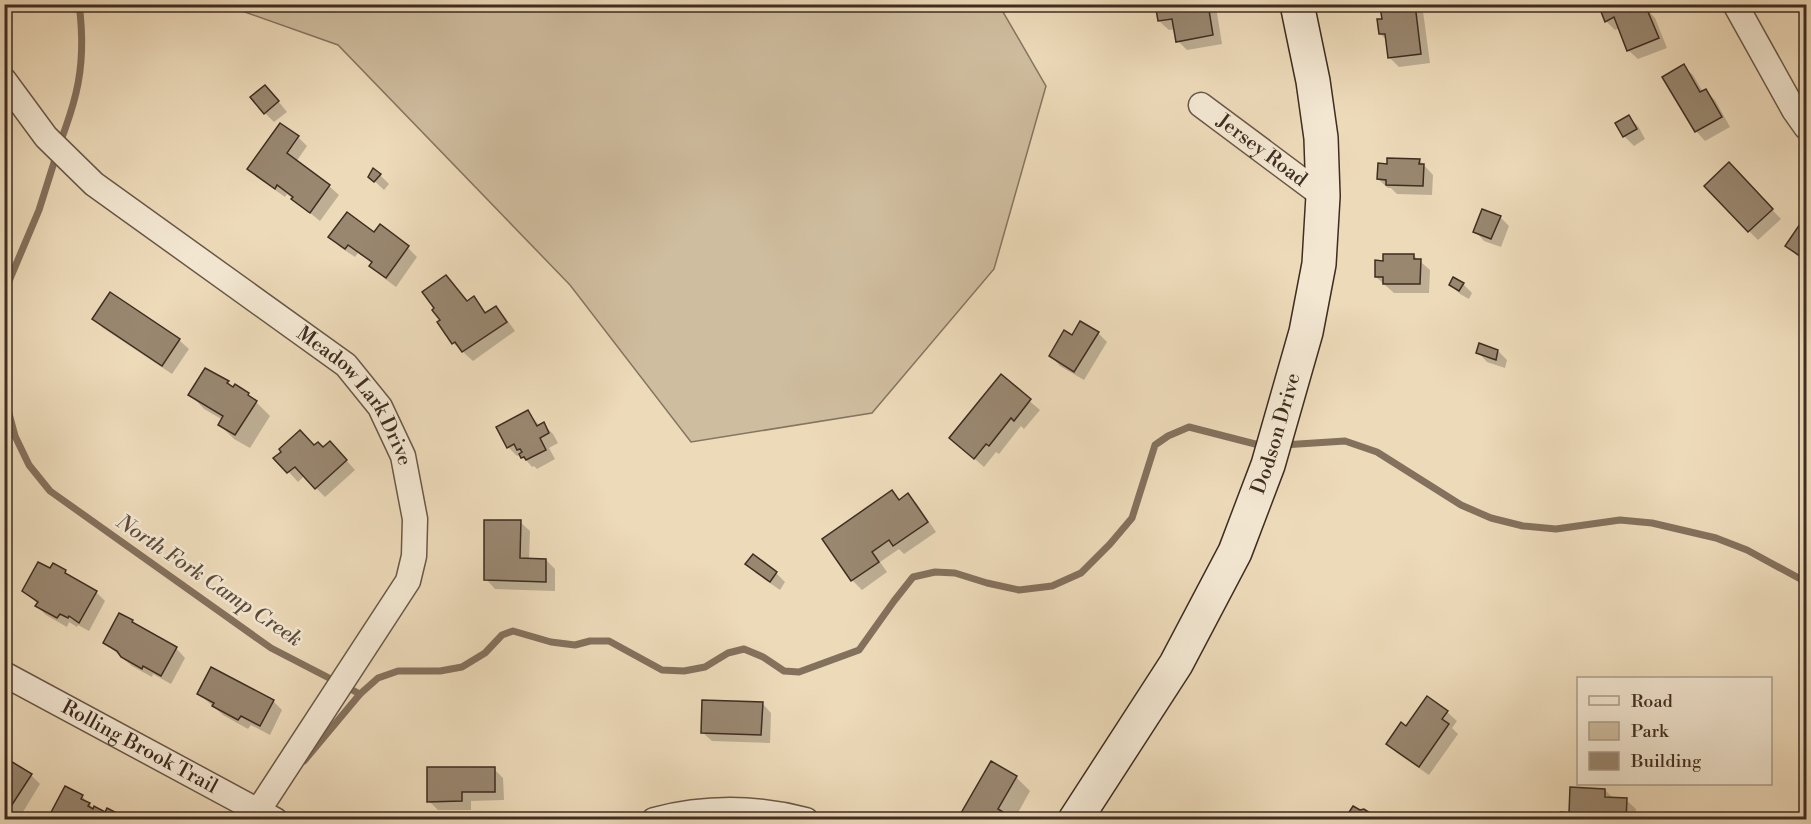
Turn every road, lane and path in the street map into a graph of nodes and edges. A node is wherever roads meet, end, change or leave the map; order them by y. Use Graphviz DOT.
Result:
graph roads {
  1 [pos="1297,4"];
  2 [pos="1735,4"];
  3 [pos="5,83"];
  4 [pos="1201,105"];
  5 [pos="1806,127"];
  6 [pos="1323,196"];
  7 [pos="4,674"];
  8 [pos="266,815"];
  9 [pos="654,819"];
  10 [pos="806,819"];
  11 [pos="1075,819"];
  1 -- 6 [label="street, Dodson Drive"];
  2 -- 5 [label="street"];
  3 -- 8 [label="street, Meadow Lark Drive"];
  4 -- 6 [label="street, Jersey Road"];
  6 -- 11 [label="street, Dodson Drive"];
  7 -- 8 [label="street, Rolling Brook Trail"];
  9 -- 10 [label="street"];
}
